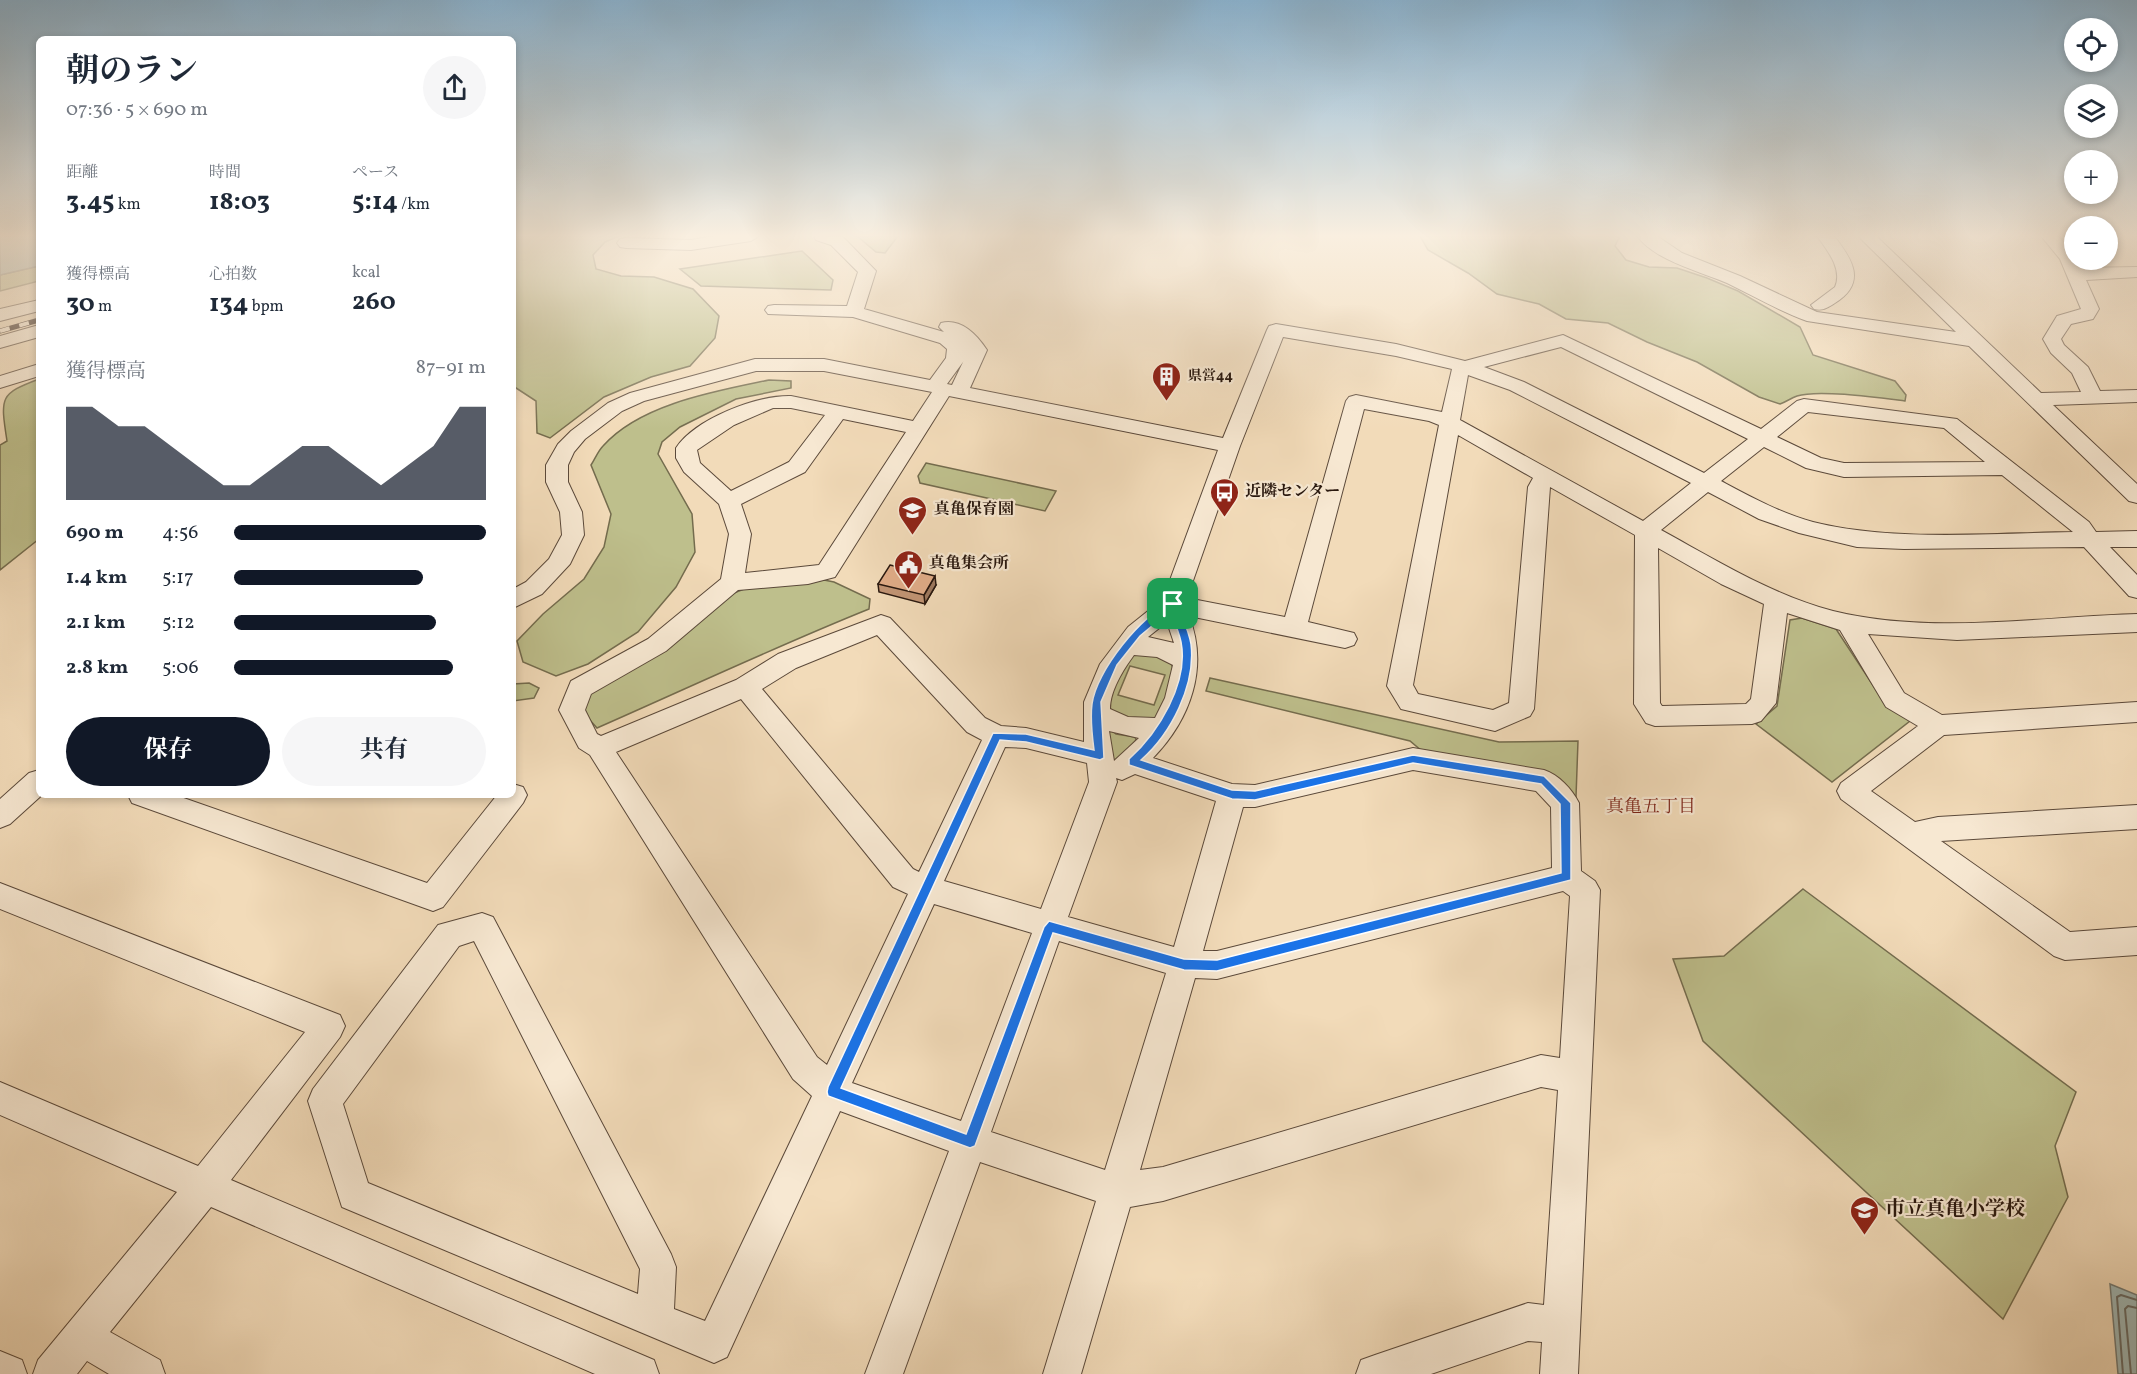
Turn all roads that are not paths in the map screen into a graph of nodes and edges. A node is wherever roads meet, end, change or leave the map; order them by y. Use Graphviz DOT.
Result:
graph roads {
  1 [pos="858,300"];
  2 [pos="1774,300"];
  3 [pos="1827,300"];
  4 [pos="1910,300"];
  5 [pos="1925,300"];
  6 [pos="2087,300"];
  7 [pos="36,305"];
  8 [pos="1820,305"];
  9 [pos="879,309"];
  10 [pos="774,310"];
  11 [pos="854,312"];
  12 [pos="0,315"];
  13 [pos="36,332"];
  14 [pos="1947,336"];
  15 [pos="1976,341"];
  16 [pos="0,342"];
  17 [pos="1467,367"];
  18 [pos="36,371"];
  19 [pos="0,382"];
  20 [pos="946,389"];
  21 [pos="2137,396"];
  22 [pos="2094,397"];
  23 [pos="2037,399"];
  24 [pos="837,412"];
  25 [pos="1449,422"];
  26 [pos="919,428"];
  27 [pos="1762,440"];
  28 [pos="1230,446"];
  29 [pos="2006,468"];
  30 [pos="1546,474"];
  31 [pos="1704,483"];
  32 [pos="2137,496"];
  33 [pos="729,501"];
  34 [pos="1646,530"];
  35 [pos="2137,539"];
  36 [pos="2090,540"];
  37 [pos="732,582"];
  38 [pos="2137,590"];
  39 [pos="516,598"];
  40 [pos="1776,601"];
  41 [pos="1173,604"];
  42 [pos="1848,623"];
  43 [pos="2137,623"];
  44 [pos="1294,628"];
  45 [pos="1346,639"];
  46 [pos="1126,647"];
  47 [pos="1186,661"];
  48 [pos="745,687"];
  49 [pos="2137,712"];
  50 [pos="1096,714"];
  51 [pos="1938,726"];
  52 [pos="1162,727"];
  53 [pos="997,736"];
  54 [pos="599,748"];
  55 [pos="1133,762"];
  56 [pos="1102,769"];
  57 [pos="36,784"];
  58 [pos="1232,795"];
  59 [pos="511,798"];
  60 [pos="178,800"];
  61 [pos="0,816"];
  62 [pos="2137,817"];
  63 [pos="1912,834"];
  64 [pos="1567,877"];
  65 [pos="926,889"];
  66 [pos="0,896"];
  67 [pos="1049,927"];
  68 [pos="2137,941"];
  69 [pos="1184,964"];
  70 [pos="1573,1076"];
  71 [pos="833,1092"];
  72 [pos="0,1098"];
  73 [pos="970,1142"];
  74 [pos="204,1187"];
  75 [pos="1117,1191"];
  76 [pos="655,1320"];
  77 [pos="1560,1325"];
  78 [pos="83,1338"];
  79 [pos="0,1370"];
  80 [pos="8,1374"];
  81 [pos="52,1374"];
  82 [pos="146,1374"];
  83 [pos="640,1374"];
  84 [pos="884,1374"];
  85 [pos="1062,1374"];
  86 [pos="1375,1374"];
  87 [pos="1559,1374"];
  1 -- 11 [label="street"];
  2 -- 14 [label="street"];
  3 -- 8 [label="street"];
  4 -- 14 [label="street"];
  5 -- 15 [label="street"];
  6 -- 22 [label="street"];
  7 -- 12 [label="street"];
  9 -- 20 [label="street"];
  10 -- 11 [label="street"];
  11 -- 20 [label="street"];
  13 -- 16 [label="street"];
  14 -- 15 [label="street"];
  15 -- 23 [label="street"];
  17 -- 25 [label="street"];
  17 -- 27 [label="street"];
  17 -- 28 [label="street"];
  17 -- 31 [label="street"];
  18 -- 19 [label="street"];
  20 -- 26 [label="street"];
  20 -- 28 [label="street"];
  20 -- 39 [label="street"];
  21 -- 22 [label="street"];
  22 -- 23 [label="street"];
  23 -- 32 [label="street"];
  24 -- 26 [label="street"];
  24 -- 33 [label="street"];
  24 -- 33 [label="street"];
  25 -- 30 [label="street"];
  25 -- 30 [label="street"];
  25 -- 44 [label="street"];
  26 -- 37 [label="street"];
  27 -- 29 [label="street"];
  27 -- 29 [label="street"];
  27 -- 31 [label="street"];
  28 -- 41 [label="street"];
  29 -- 36 [label="street"];
  30 -- 34 [label="street"];
  31 -- 34 [label="street"];
  31 -- 36 [label="street"];
  33 -- 37 [label="street"];
  34 -- 40 [label="street"];
  34 -- 40 [label="street"];
  35 -- 36 [label="street"];
  36 -- 38 [label="street"];
  37 -- 54 [label="street"];
  40 -- 42 [label="street"];
  41 -- 44 [label="street"];
  41 -- 46 [label="street"];
  41 -- 47 [label="street"];
  42 -- 43 [label="street"];
  42 -- 51 [label="street"];
  44 -- 45 [label="street"];
  46 -- 47 [label="street"];
  46 -- 50 [label="street"];
  47 -- 52 [label="street"];
  48 -- 53 [label="street"];
  48 -- 54 [label="street"];
  48 -- 65 [label="street"];
  49 -- 51 [label="street"];
  50 -- 52 [label="street"];
  50 -- 56 [label="street"];
  51 -- 63 [label="street"];
  52 -- 55 [label="street"];
  53 -- 56 [label="street"];
  53 -- 65 [label="street"];
  54 -- 71 [label="street"];
  55 -- 56 [label="street"];
  55 -- 58 [label="street"];
  56 -- 67 [label="street"];
  57 -- 61 [label="street"];
  58 -- 64 [label="street"];
  58 -- 69 [label="street"];
  59 -- 60 [label="street"];
  62 -- 63 [label="street"];
  63 -- 68 [label="street"];
  64 -- 69 [label="street"];
  64 -- 70 [label="street"];
  65 -- 67 [label="street"];
  65 -- 71 [label="street"];
  66 -- 74 [label="street"];
  67 -- 69 [label="street"];
  67 -- 73 [label="street"];
  69 -- 75 [label="street"];
  70 -- 75 [label="street"];
  70 -- 77 [label="street"];
  71 -- 73 [label="street"];
  71 -- 76 [label="street"];
  72 -- 74 [label="street"];
  73 -- 75 [label="street"];
  73 -- 84 [label="street"];
  74 -- 78 [label="street"];
  74 -- 83 [label="street"];
  75 -- 85 [label="street"];
  76 -- 76 [label="street"];
  77 -- 86 [label="street"];
  77 -- 87 [label="street"];
  78 -- 81 [label="street"];
  78 -- 82 [label="street"];
  79 -- 80 [label="street"];
}
